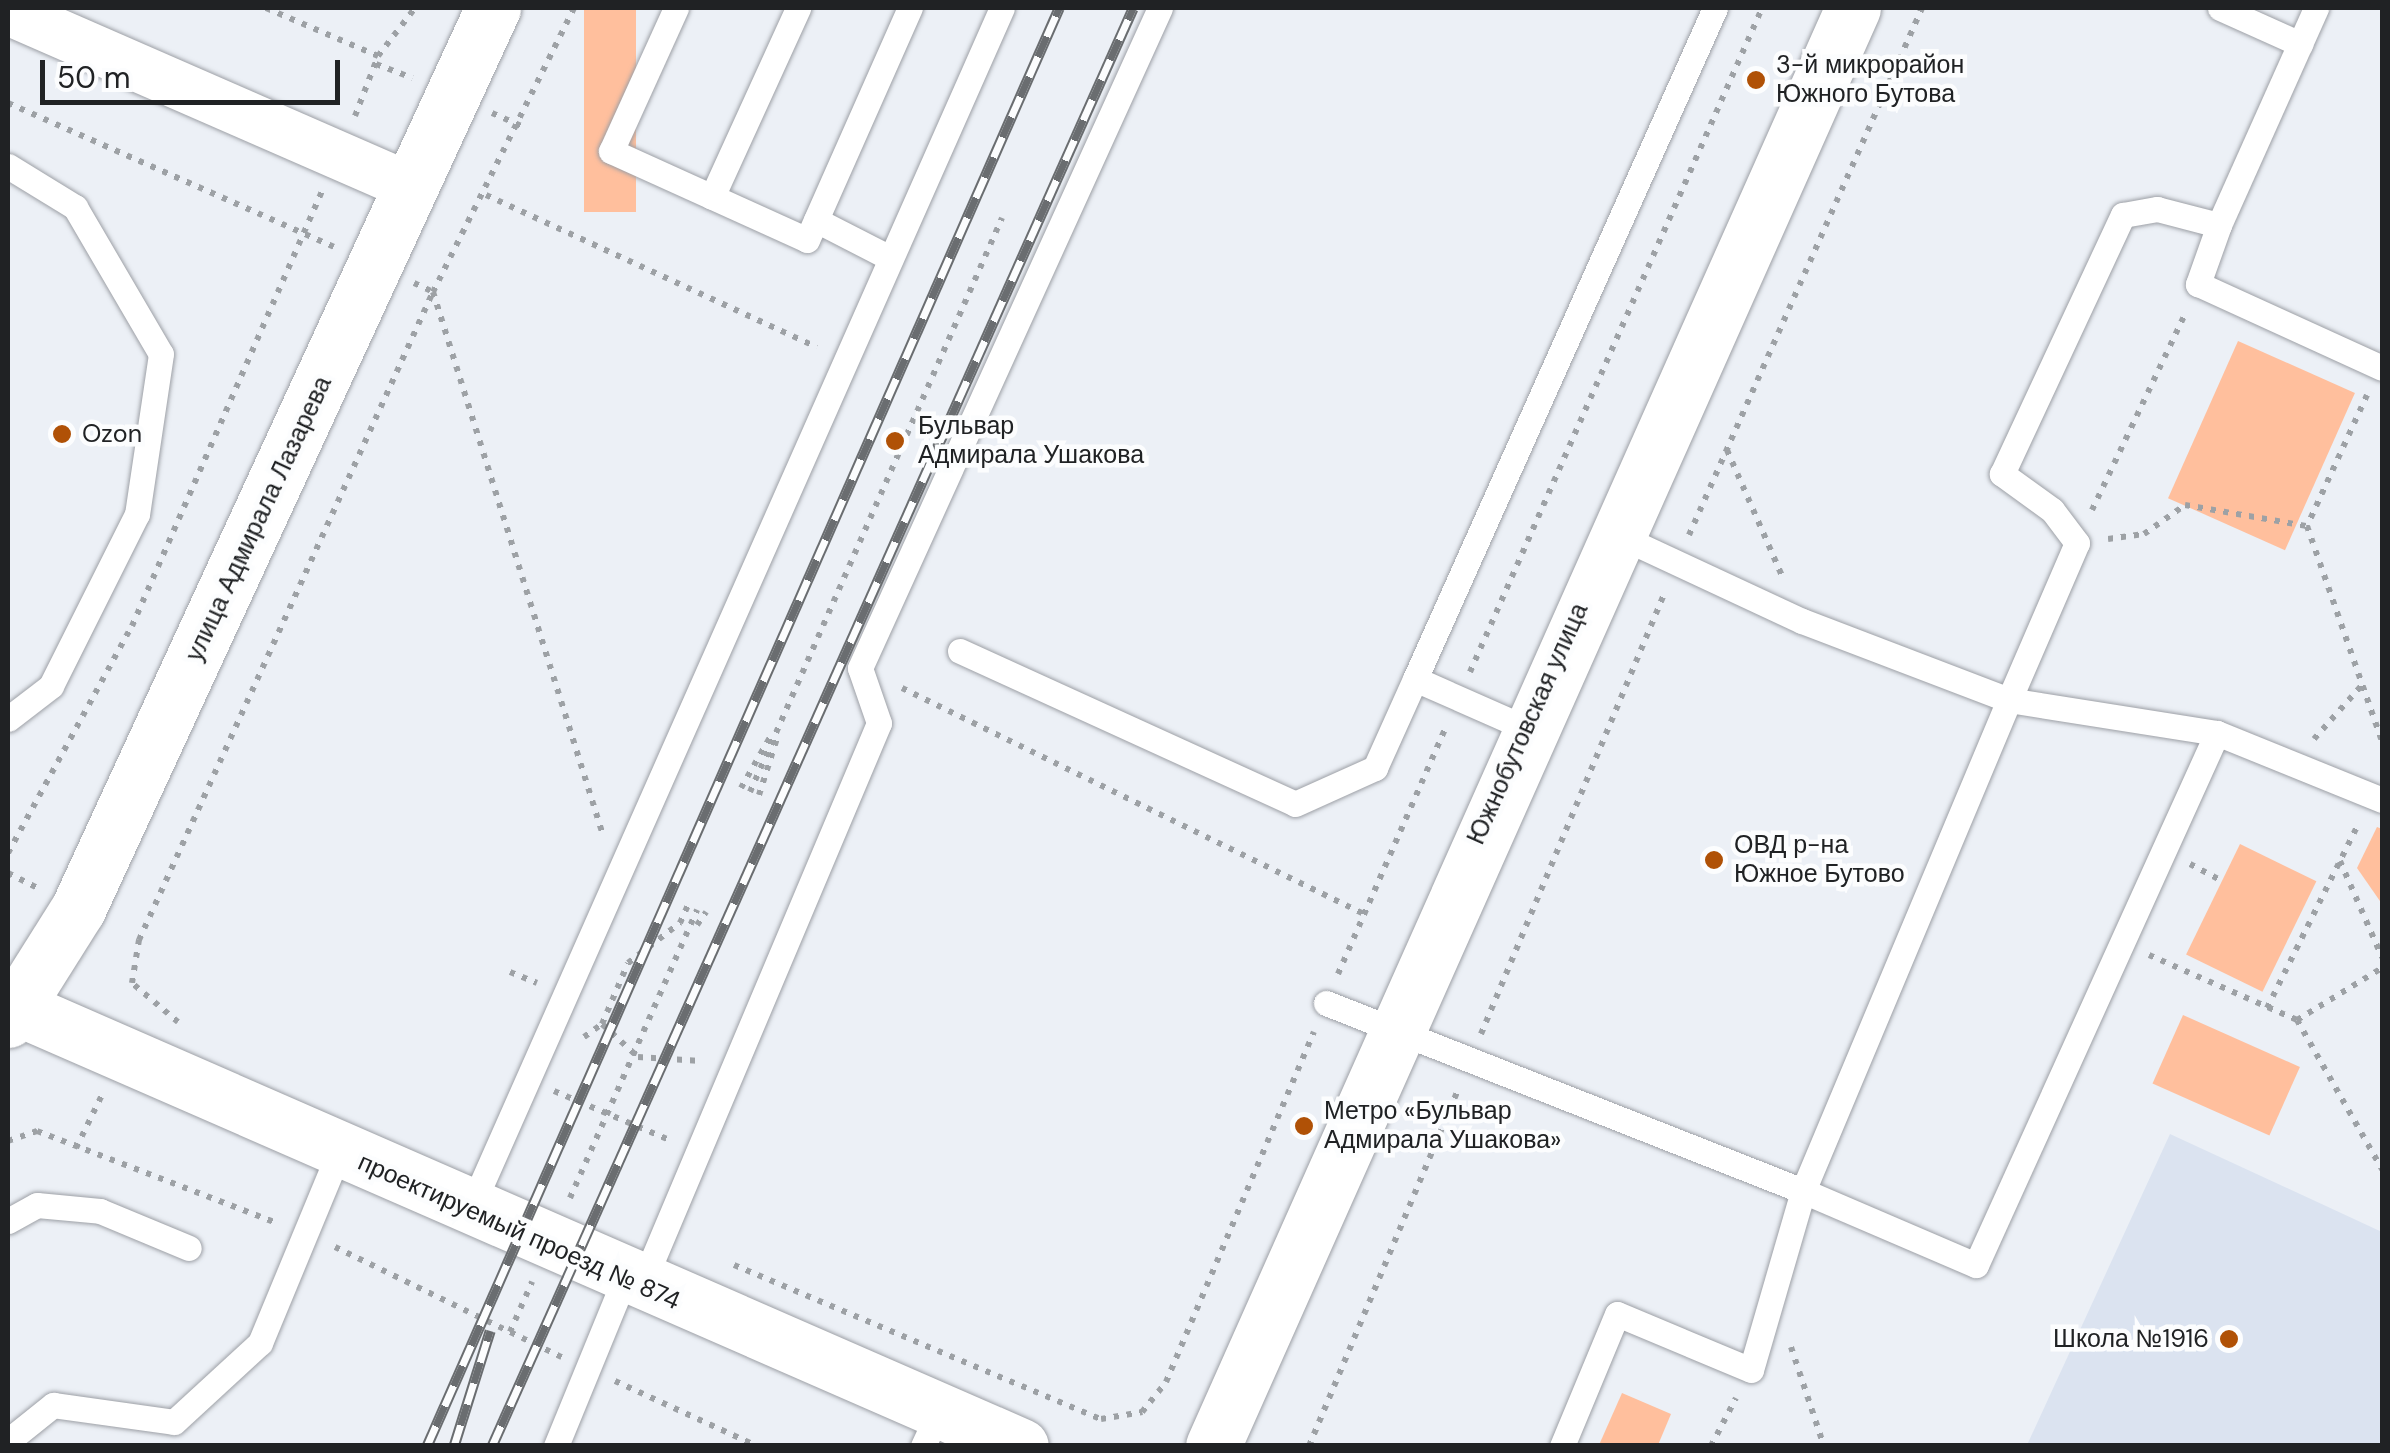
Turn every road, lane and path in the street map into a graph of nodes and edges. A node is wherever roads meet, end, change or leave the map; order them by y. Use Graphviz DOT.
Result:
graph roads {
  1 [pos="266,8"];
  2 [pos="416,8"];
  3 [pos="494,8"];
  4 [pos="574,8"];
  5 [pos="676,8"];
  6 [pos="798,8"];
  7 [pos="910,8"];
  8 [pos="1002,8"];
  9 [pos="1160,8"];
  10 [pos="1715,8"];
  11 [pos="1762,8"];
  12 [pos="1853,8"];
  13 [pos="1922,8"];
  14 [pos="2220,8"];
  15 [pos="2316,8"];
  16 [pos="8,11"];
  17 [pos="2300,44"];
  18 [pos="378,56"];
  19 [pos="8,103"];
  20 [pos="340,156"];
  21 [pos="8,166"];
  22 [pos="413,188"];
  23 [pos="486,195"];
  24 [pos="712,197"];
  25 [pos="1002,218"];
  26 [pos="816,220"];
  27 [pos="2219,225"];
  28 [pos="302,233"];
  29 [pos="890,258"];
  30 [pos="376,265"];
  31 [pos="2198,284"];
  32 [pos="433,292"];
  33 [pos="845,360"];
  34 [pos="2381,367"];
  35 [pos="1726,448"];
  36 [pos="2307,526"];
  37 [pos="1612,533"];
  38 [pos="2077,543"];
  39 [pos="1676,566"];
  40 [pos="1802,621"];
  41 [pos="960,651"];
  42 [pos="860,668"];
  43 [pos="1416,678"];
  44 [pos="2362,684"];
  45 [pos="1459,698"];
  46 [pos="2010,700"];
  47 [pos="8,720"];
  48 [pos="780,724"];
  49 [pos="1526,728"];
  50 [pos="2216,733"];
  51 [pos="2382,740"];
  52 [pos="2292,764"];
  53 [pos="741,788"];
  54 [pos="755,793"];
  55 [pos="2378,798"];
  56 [pos="8,853"];
  57 [pos="2340,860"];
  58 [pos="616,876"];
  59 [pos="688,905"];
  60 [pos="706,912"];
  61 [pos="1364,914"];
  62 [pos="680,923"];
  63 [pos="693,930"];
  64 [pos="2119,941"];
  65 [pos="2382,957"];
  66 [pos="2382,968"];
  67 [pos="1326,1003"];
  68 [pos="12,1008"];
  69 [pos="2268,1008"];
  70 [pos="2296,1020"];
  71 [pos="188,1027"];
  72 [pos="1393,1028"];
  73 [pos="638,1057"];
  74 [pos="1470,1059"];
  75 [pos="733,1064"];
  76 [pos="527,1079"];
  77 [pos="612,1116"];
  78 [pos="8,1141"];
  79 [pos="696,1151"];
  80 [pos="339,1152"];
  81 [pos="2382,1169"];
  82 [pos="556,1190"];
  83 [pos="1803,1191"];
  84 [pos="572,1196"];
  85 [pos="589,1204"];
  86 [pos="470,1211"];
  87 [pos="8,1220"];
  88 [pos="306,1233"];
  89 [pos="661,1234"];
  90 [pos="189,1248"];
  91 [pos="632,1284"];
  92 [pos="1774,1292"];
  93 [pos="588,1369"];
  94 [pos="1751,1370"];
  95 [pos="931,1428"];
  96 [pos="8,1442"];
  97 [pos="556,1446"];
  98 [pos="757,1446"];
  99 [pos="1021,1446"];
  100 [pos="1213,1446"];
  101 [pos="1309,1446"];
  102 [pos="1562,1446"];
  103 [pos="1711,1446"];
  104 [pos="1824,1446"];
  1 -- 18 [label="path"];
  2 -- 18 [label="path"];
  3 -- 22 [label="street, улица Адмирала Лазарева"];
  4 -- 23 [label="path"];
  5 -- 24 [label="lane"];
  6 -- 24 [label="lane"];
  7 -- 26 [label="lane"];
  8 -- 29 [label="lane"];
  9 -- 42 [label="lane"];
  10 -- 43 [label="lane"];
  11 -- 45 [label="path"];
  12 -- 37 [label="street, Южнобутовская улица"];
  13 -- 35 [label="path"];
  14 -- 17 [label="lane"];
  15 -- 17 [label="lane"];
  16 -- 20 [label="street"];
  17 -- 27 [label="lane"];
  18 -- 20 [label="path"];
  19 -- 28 [label="path"];
  20 -- 22 [label="street"];
  20 -- 28 [label="path"];
  21 -- 47 [label="lane"];
  22 -- 30 [label="street, улица Адмирала Лазарева"];
  23 -- 32 [label="path"];
  23 -- 33 [label="path"];
  24 -- 26 [label="lane"];
  25 -- 48 [label="path"];
  26 -- 29 [label="lane"];
  27 -- 31 [label="lane"];
  27 -- 38 [label="lane"];
  28 -- 30 [label="path"];
  28 -- 56 [label="path"];
  29 -- 33 [label="lane"];
  30 -- 32 [label="path"];
  30 -- 68 [label="street, улица Адмирала Лазарева"];
  31 -- 34 [label="lane"];
  31 -- 38 [label="path"];
  32 -- 58 [label="path"];
  32 -- 71 [label="path"];
  33 -- 58 [label="lane"];
  34 -- 36 [label="path"];
  35 -- 39 [label="path"];
  35 -- 40 [label="path"];
  36 -- 38 [label="path"];
  36 -- 44 [label="path"];
  37 -- 39 [label="lane"];
  37 -- 49 [label="street, Южнобутовская улица"];
  38 -- 46 [label="lane"];
  39 -- 40 [label="lane"];
  39 -- 74 [label="path"];
  40 -- 46 [label="lane"];
  41 -- 43 [label="lane"];
  42 -- 61 [label="path"];
  42 -- 75 [label="lane"];
  43 -- 45 [label="lane"];
  44 -- 51 [label="path"];
  44 -- 52 [label="path"];
  45 -- 49 [label="lane"];
  45 -- 61 [label="path"];
  46 -- 50 [label="lane"];
  46 -- 83 [label="lane"];
  48 -- 53 [label="path"];
  48 -- 54 [label="path"];
  49 -- 72 [label="street, Южнобутовская улица"];
  50 -- 52 [label="lane"];
  50 -- 64 [label="lane"];
  52 -- 55 [label="lane"];
  55 -- 57 [label="path"];
  57 -- 65 [label="path"];
  57 -- 69 [label="path"];
  58 -- 76 [label="lane"];
  59 -- 62 [label="path"];
  60 -- 63 [label="path"];
  61 -- 67 [label="path"];
  62 -- 63 [label="path"];
  62 -- 73 [label="path"];
  63 -- 73 [label="path"];
  64 -- 69 [label="path"];
  64 -- 83 [label="lane"];
  66 -- 70 [label="path"];
  67 -- 72 [label="lane"];
  67 -- 89 [label="path"];
  68 -- 80 [label="street, проектируемый проезд № 874"];
  69 -- 70 [label="path"];
  70 -- 81 [label="path"];
  72 -- 74 [label="lane"];
  72 -- 100 [label="street, Южнобутовская улица"];
  73 -- 75 [label="path"];
  73 -- 77 [label="path"];
  74 -- 83 [label="lane"];
  74 -- 101 [label="path"];
  75 -- 79 [label="lane"];
  76 -- 77 [label="path"];
  76 -- 86 [label="lane"];
  77 -- 79 [label="path"];
  77 -- 84 [label="path"];
  78 -- 88 [label="path"];
  79 -- 89 [label="lane"];
  80 -- 86 [label="street, проектируемый проезд № 874"];
  80 -- 88 [label="lane"];
  82 -- 84 [label="path"];
  83 -- 92 [label="lane"];
  84 -- 85 [label="path"];
  86 -- 91 [label="street, проектируемый проезд № 874"];
  87 -- 90 [label="lane"];
  88 -- 93 [label="path"];
  88 -- 96 [label="lane"];
  89 -- 91 [label="lane"];
  91 -- 93 [label="lane"];
  91 -- 95 [label="street, проектируемый проезд № 874"];
  92 -- 94 [label="lane"];
  92 -- 104 [label="path"];
  93 -- 97 [label="lane"];
  93 -- 98 [label="path"];
  94 -- 102 [label="lane"];
  94 -- 103 [label="path"];
  95 -- 99 [label="street, проектируемый проезд № 874"];
}
